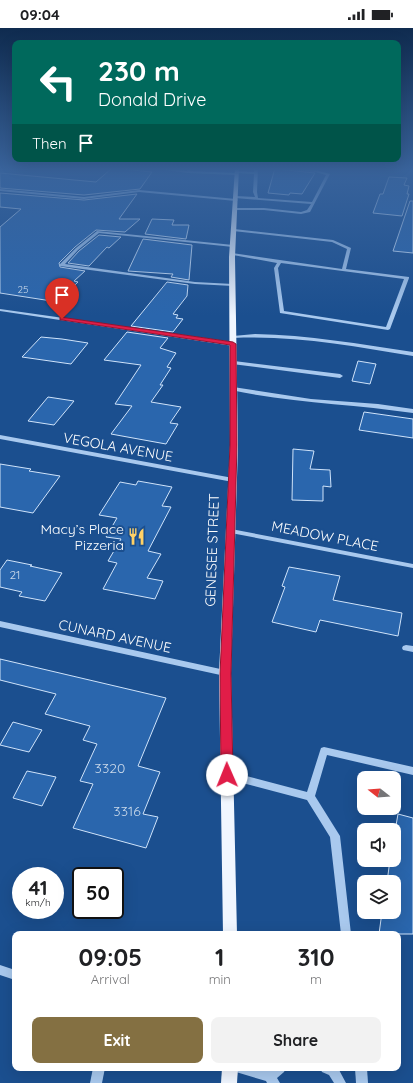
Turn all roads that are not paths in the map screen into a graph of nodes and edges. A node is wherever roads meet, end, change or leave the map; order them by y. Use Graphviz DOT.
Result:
graph roads {
  1 [pos="235,217"];
  2 [pos="234,230"];
  3 [pos="233,250"];
  4 [pos="280,262"];
  5 [pos="344,270"];
  6 [pos="233,285"];
  7 [pos="0,310"];
  8 [pos="233,340"];
  9 [pos="413,354"];
  10 [pos="234,363"];
  11 [pos="340,376"];
  12 [pos="233,389"];
  13 [pos="413,411"];
  14 [pos="0,438"];
  15 [pos="232,480"];
  16 [pos="231,531"];
  17 [pos="413,566"];
  18 [pos="0,624"];
  19 [pos="225,674"];
  20 [pos="413,771"];
  21 [pos="227,775"];
  22 [pos="310,797"];
  23 [pos="230,931"];
  24 [pos="346,931"];
  25 [pos="0,970"];
  26 [pos="12,974"];
  27 [pos="99,1071"];
  28 [pos="230,1071"];
  29 [pos="248,1071"];
  30 [pos="278,1071"];
  31 [pos="334,1071"];
  32 [pos="361,1071"];
  33 [pos="272,1080"];
  34 [pos="96,1083"];
  35 [pos="229,1083"];
  36 [pos="340,1083"];
  37 [pos="363,1083"];
  1 -- 2 [label="main road, GENESEE STREET"];
  2 -- 3 [label="main road, GENESEE STREET"];
  2 -- 5 [label="street"];
  3 -- 4 [label="street"];
  3 -- 6 [label="main road, GENESEE STREET"];
  3 -- 6 [label="street"];
  4 -- 5 [label="street"];
  4 -- 5 [label="street"];
  6 -- 8 [label="main road, GENESEE STREET"];
  7 -- 8 [label="street"];
  8 -- 9 [label="street"];
  8 -- 10 [label="main road, GENESEE STREET"];
  10 -- 11 [label="street"];
  10 -- 12 [label="main road, GENESEE STREET"];
  12 -- 13 [label="street"];
  12 -- 15 [label="main road, GENESEE STREET"];
  14 -- 15 [label="street, VEGOLA AVENUE"];
  15 -- 16 [label="main road, GENESEE STREET"];
  16 -- 17 [label="street, MEADOW PLACE"];
  16 -- 19 [label="main road, GENESEE STREET"];
  18 -- 19 [label="street, CUNARD AVENUE"];
  19 -- 21 [label="main road, GENESEE STREET"];
  20 -- 22 [label="street"];
  21 -- 22 [label="street"];
  21 -- 23 [label="main road, GENESEE STREET"];
  22 -- 24 [label="street"];
  25 -- 26 [label="street"];
  27 -- 34 [label="street"];
  28 -- 35 [label="main road"];
  29 -- 33 [label="street"];
  30 -- 33 [label="street"];
  31 -- 36 [label="street"];
  32 -- 37 [label="street"];
}
